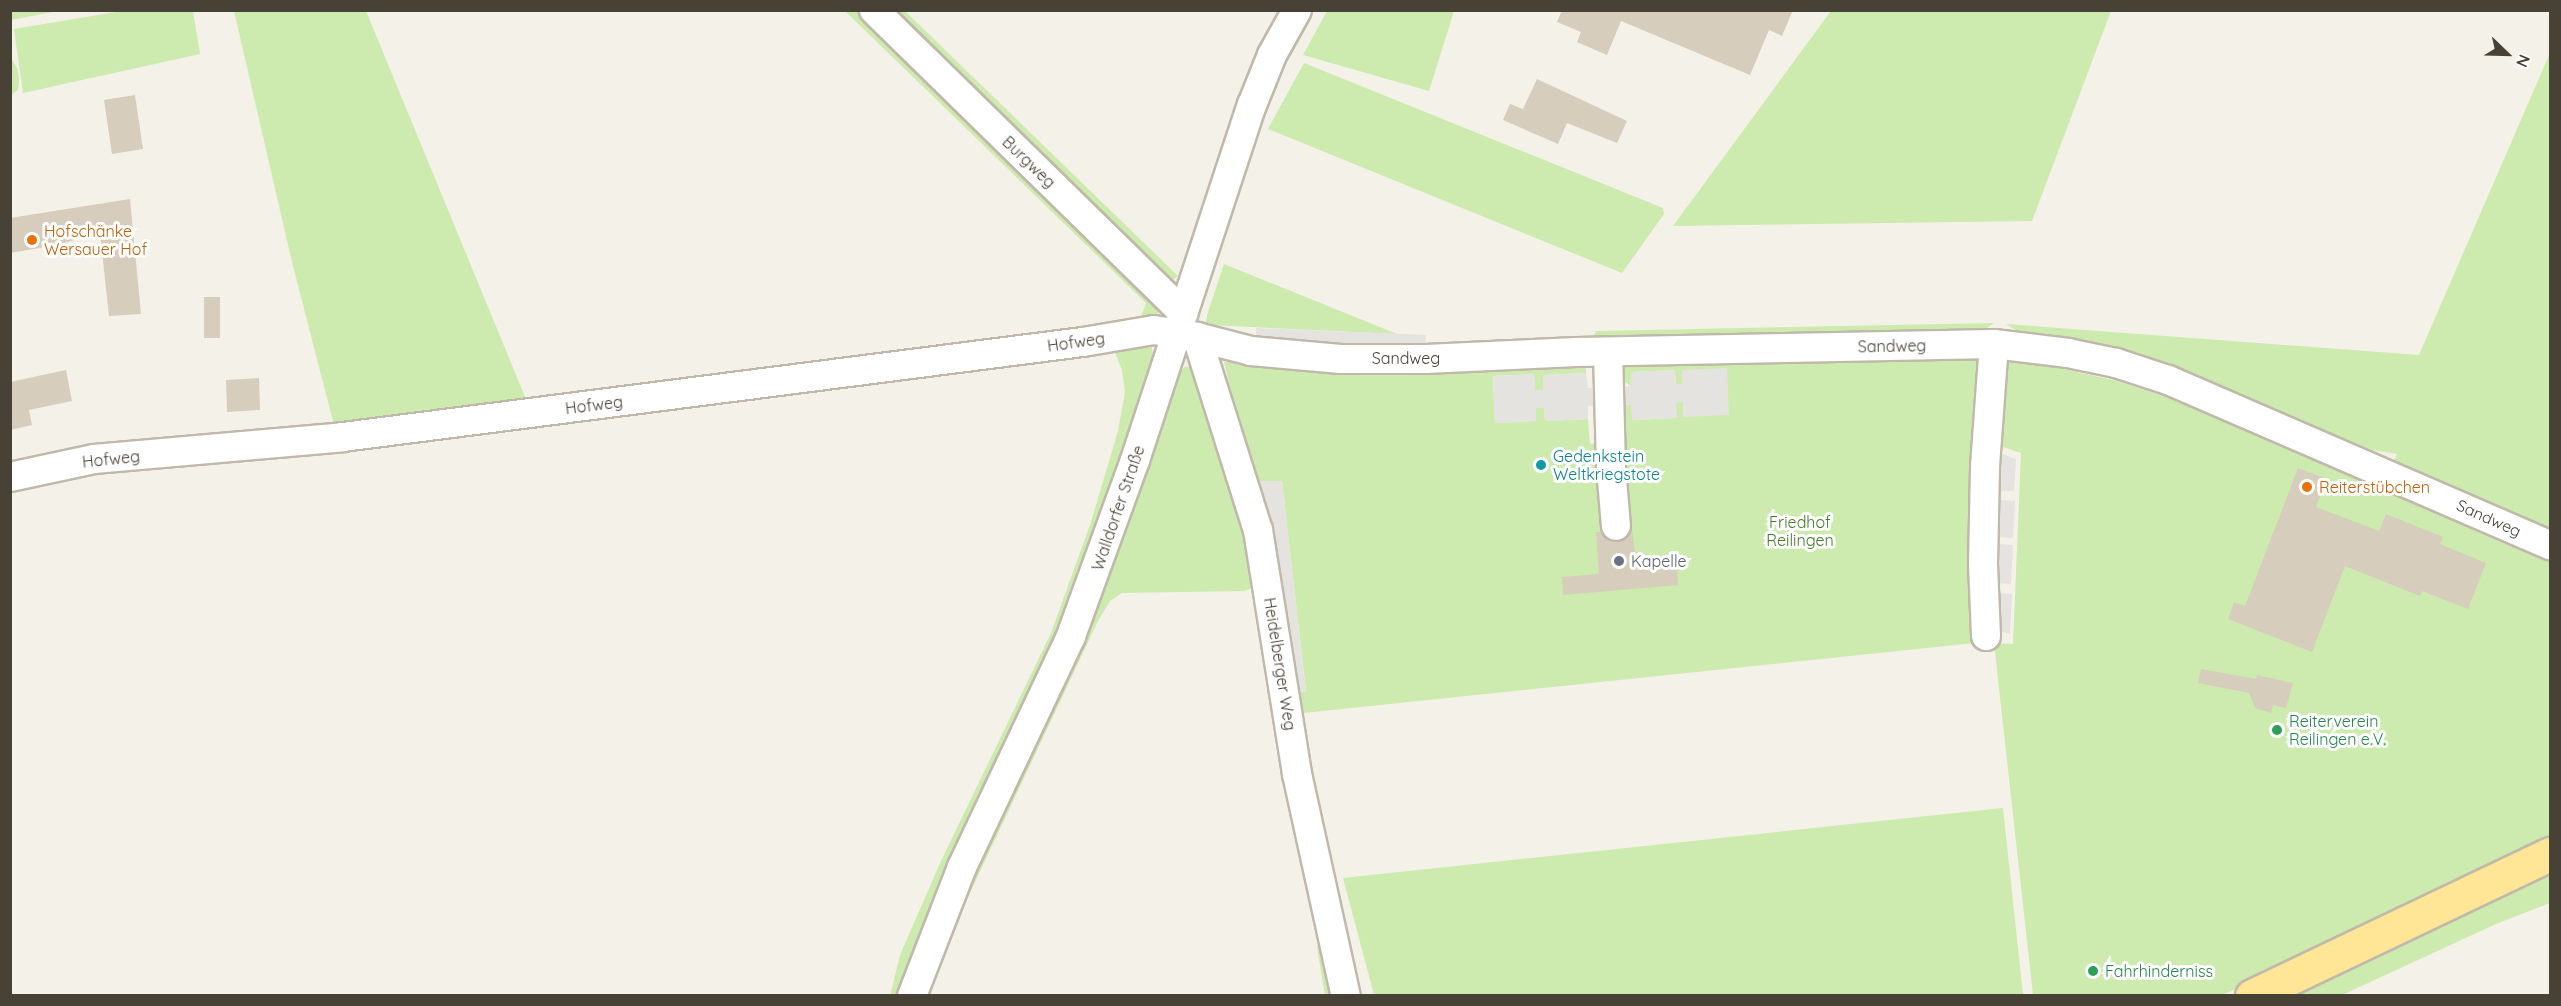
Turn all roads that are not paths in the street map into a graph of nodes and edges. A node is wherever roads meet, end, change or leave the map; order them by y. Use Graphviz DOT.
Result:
graph roads {
  1 [pos="874,10"];
  2 [pos="1297,10"];
  3 [pos="1186,328"];
  4 [pos="1994,344"];
  5 [pos="1608,352"];
  6 [pos="10,477"];
  7 [pos="1616,525"];
  8 [pos="2550,545"];
  9 [pos="1986,636"];
  10 [pos="2550,854"];
  11 [pos="912,996"];
  12 [pos="1346,996"];
  13 [pos="2252,996"];
  1 -- 3 [label="street, Burgweg"];
  2 -- 3 [label="street, Walldorfer Straße"];
  3 -- 5 [label="street, Sandweg"];
  3 -- 6 [label="street, Hofweg"];
  3 -- 11 [label="street, Walldorfer Straße"];
  3 -- 12 [label="street, Heidelberger Weg"];
  4 -- 5 [label="street, Sandweg"];
  4 -- 8 [label="street, Sandweg"];
  4 -- 9 [label="street"];
  5 -- 7 [label="street"];
  10 -- 13 [label="main road"];
}
